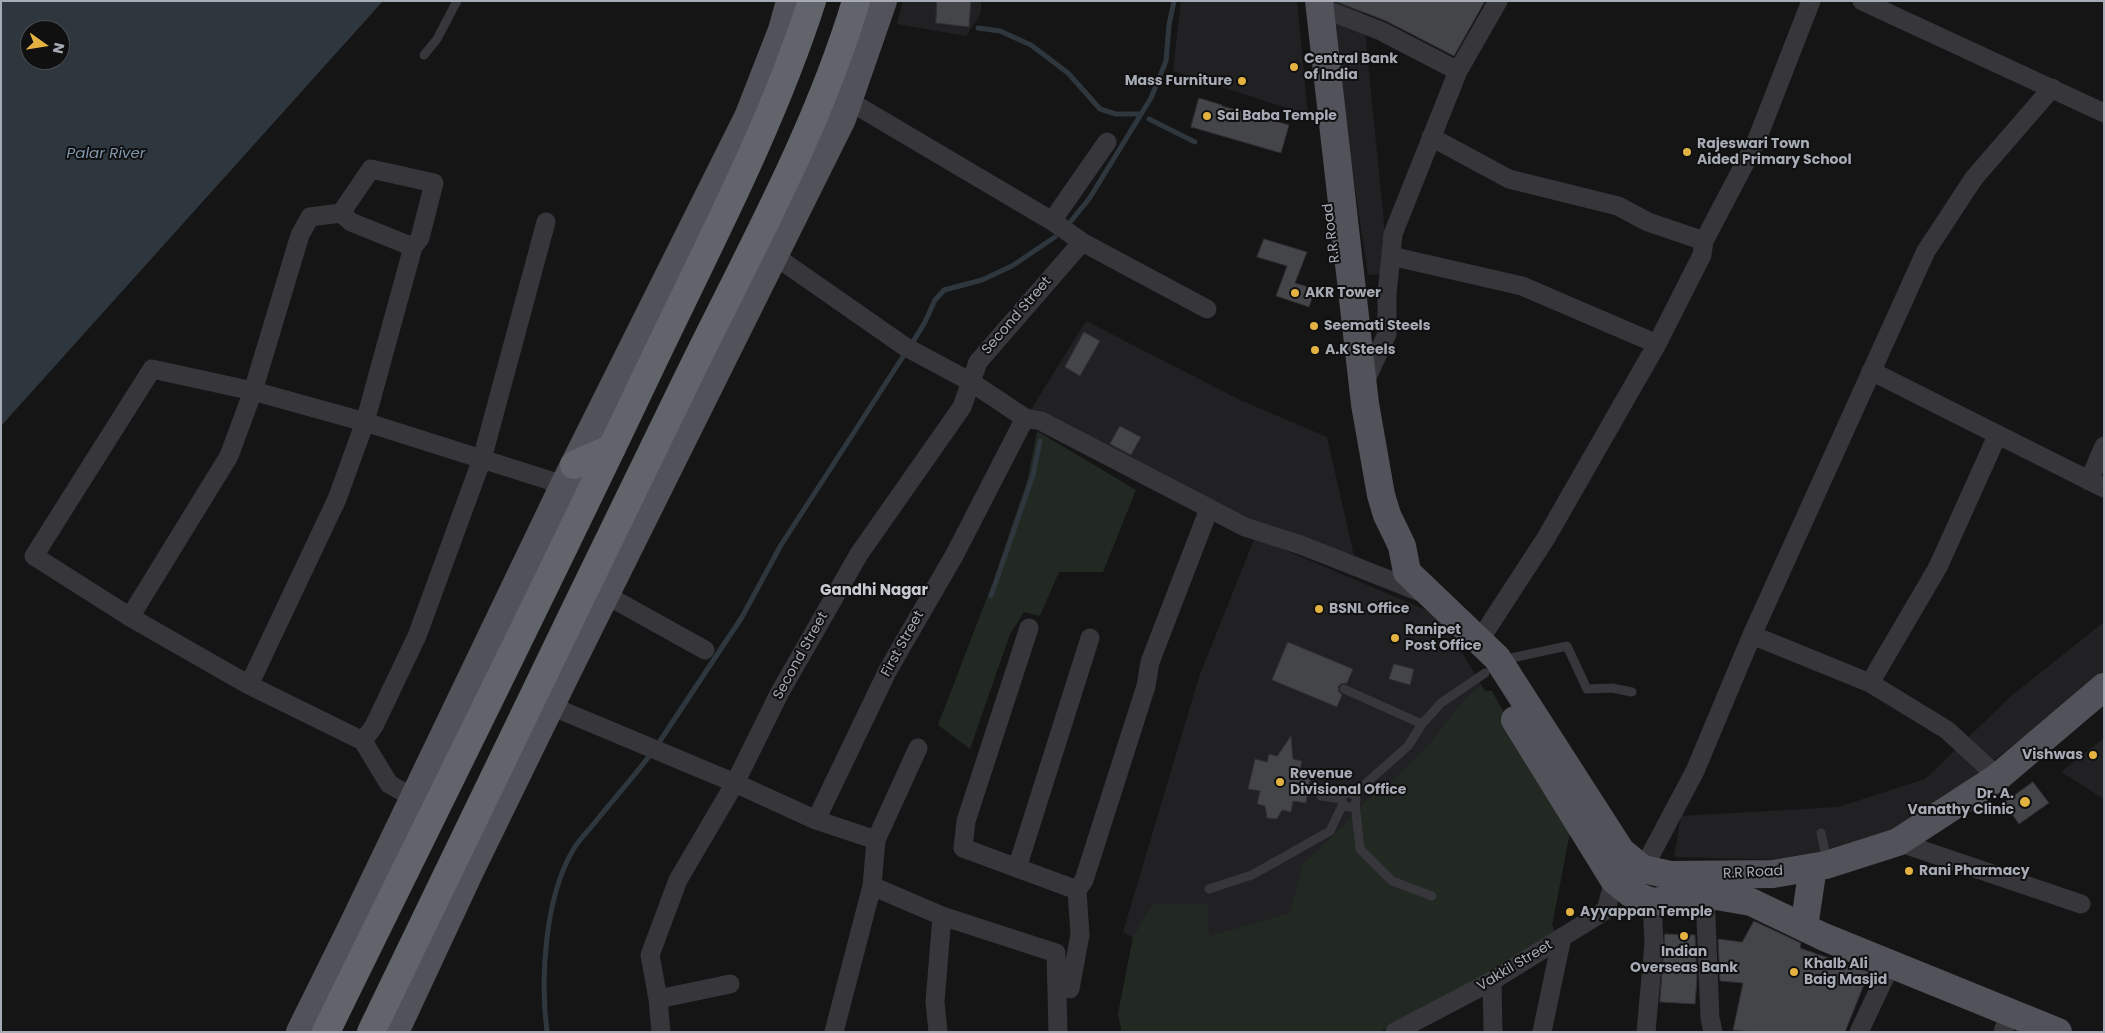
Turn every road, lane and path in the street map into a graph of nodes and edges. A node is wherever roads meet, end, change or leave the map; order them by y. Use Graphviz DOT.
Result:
graph roads {
  1 [pos="457,1"];
  2 [pos="790,1"];
  3 [pos="812,1"];
  4 [pos="856,1"];
  5 [pos="883,1"];
  6 [pos="1306,1"];
  7 [pos="1498,1"];
  8 [pos="1812,1"];
  9 [pos="1862,1"];
  10 [pos="1325,7"];
  11 [pos="424,55"];
  12 [pos="1458,71"];
  13 [pos="2052,88"];
  14 [pos="849,101"];
  15 [pos="2104,113"];
  16 [pos="1431,138"];
  17 [pos="1107,142"];
  18 [pos="341,213"];
  19 [pos="1052,221"];
  20 [pos="546,222"];
  21 [pos="1704,241"];
  22 [pos="1082,242"];
  23 [pos="414,247"];
  24 [pos="775,256"];
  25 [pos="1391,256"];
  26 [pos="1207,309"];
  27 [pos="1657,344"];
  28 [pos="1871,371"];
  29 [pos="971,382"];
  30 [pos="1363,388"];
  31 [pos="253,391"];
  32 [pos="1025,418"];
  33 [pos="366,422"];
  34 [pos="1997,436"];
  35 [pos="2104,446"];
  36 [pos="612,448"];
  37 [pos="482,459"];
  38 [pos="569,475"];
  39 [pos="2096,484"];
  40 [pos="1209,509"];
  41 [pos="1406,572"];
  42 [pos="606,595"];
  43 [pos="1435,598"];
  44 [pos="130,617"];
  45 [pos="1029,628"];
  46 [pos="1752,635"];
  47 [pos="1474,636"];
  48 [pos="1090,638"];
  49 [pos="705,650"];
  50 [pos="1492,667"];
  51 [pos="1870,683"];
  52 [pos="249,685"];
  53 [pos="2104,687"];
  54 [pos="1344,690"];
  55 [pos="1632,692"];
  56 [pos="550,706"];
  57 [pos="1422,724"];
  58 [pos="363,740"];
  59 [pos="918,748"];
  60 [pos="1998,777"];
  61 [pos="735,783"];
  62 [pos="1321,796"];
  63 [pos="414,798"];
  64 [pos="1354,799"];
  65 [pos="1342,802"];
  66 [pos="816,820"];
  67 [pos="1822,833"];
  68 [pos="876,840"];
  69 [pos="1898,842"];
  70 [pos="1820,865"];
  71 [pos="1017,868"];
  72 [pos="1643,869"];
  73 [pos="1614,880"];
  74 [pos="872,886"];
  75 [pos="1209,889"];
  76 [pos="1077,890"];
  77 [pos="1705,894"];
  78 [pos="1432,896"];
  79 [pos="1652,902"];
  80 [pos="2081,904"];
  81 [pos="942,916"];
  82 [pos="1804,927"];
  83 [pos="1562,937"];
  84 [pos="1890,964"];
  85 [pos="1492,981"];
  86 [pos="730,984"];
  87 [pos="1070,989"];
  88 [pos="658,999"];
  89 [pos="2006,1022"];
  90 [pos="300,1032"];
  91 [pos="326,1032"];
  92 [pos="371,1032"];
  93 [pos="395,1032"];
  94 [pos="661,1032"];
  95 [pos="834,1032"];
  96 [pos="938,1032"];
  97 [pos="1058,1032"];
  98 [pos="1395,1032"];
  99 [pos="1493,1032"];
  100 [pos="1542,1032"];
  101 [pos="1646,1032"];
  102 [pos="1713,1032"];
  103 [pos="1859,1032"];
  104 [pos="2058,1032"];
  1 -- 11 [label="lane"];
  2 -- 38 [label="main road"];
  3 -- 36 [label="highway"];
  4 -- 92 [label="highway"];
  5 -- 14 [label="main road"];
  6 -- 41 [label="main road, R.R Road"];
  7 -- 12 [label="street"];
  8 -- 21 [label="street"];
  9 -- 13 [label="street"];
  10 -- 12 [label="street"];
  10 -- 30 [label="main road, R.R Road"];
  12 -- 16 [label="street"];
  13 -- 15 [label="street"];
  13 -- 28 [label="street"];
  14 -- 19 [label="street"];
  14 -- 24 [label="main road"];
  16 -- 21 [label="street"];
  16 -- 25 [label="street"];
  17 -- 19 [label="street"];
  18 -- 23 [label="street"];
  18 -- 23 [label="street"];
  18 -- 31 [label="street"];
  19 -- 22 [label="street"];
  20 -- 37 [label="street"];
  21 -- 27 [label="street"];
  22 -- 26 [label="street"];
  22 -- 29 [label="street, Second Street"];
  23 -- 33 [label="street"];
  24 -- 29 [label="street"];
  24 -- 42 [label="main road"];
  25 -- 27 [label="street"];
  25 -- 30 [label="street"];
  27 -- 47 [label="street"];
  28 -- 34 [label="street"];
  28 -- 46 [label="street"];
  29 -- 32 [label="street"];
  29 -- 61 [label="street, Second Street"];
  30 -- 41 [label="main road, R.R Road"];
  31 -- 33 [label="street"];
  31 -- 44 [label="street"];
  31 -- 44 [label="street"];
  32 -- 40 [label="street"];
  32 -- 66 [label="street, First Street"];
  33 -- 37 [label="street"];
  33 -- 52 [label="street"];
  34 -- 39 [label="street"];
  34 -- 51 [label="street"];
  35 -- 39 [label="street"];
  36 -- 38 [label="highway"];
  36 -- 91 [label="highway"];
  37 -- 38 [label="street"];
  37 -- 58 [label="street"];
  38 -- 63 [label="main road"];
  40 -- 43 [label="street"];
  40 -- 76 [label="street"];
  41 -- 43 [label="main road, R.R Road"];
  42 -- 49 [label="street"];
  42 -- 56 [label="main road"];
  43 -- 47 [label="main road, R.R Road"];
  44 -- 52 [label="street"];
  45 -- 71 [label="street"];
  46 -- 51 [label="street"];
  46 -- 72 [label="street"];
  47 -- 50 [label="main road, R.R Road"];
  48 -- 71 [label="street"];
  50 -- 55 [label="lane"];
  50 -- 57 [label="lane"];
  50 -- 72 [label="main road, R.R Road"];
  50 -- 73 [label="main road, R.R Road"];
  51 -- 60 [label="street"];
  52 -- 58 [label="street"];
  53 -- 60 [label="main road, R.R Road"];
  54 -- 57 [label="lane"];
  56 -- 61 [label="street"];
  56 -- 93 [label="main road"];
  57 -- 64 [label="lane"];
  58 -- 63 [label="street"];
  59 -- 68 [label="street"];
  60 -- 69 [label="main road, R.R Road"];
  61 -- 66 [label="street"];
  61 -- 88 [label="street, Second Street"];
  62 -- 65 [label="lane"];
  63 -- 90 [label="main road"];
  64 -- 65 [label="lane"];
  64 -- 78 [label="lane"];
  65 -- 75 [label="lane"];
  66 -- 68 [label="street"];
  67 -- 70 [label="lane"];
  68 -- 74 [label="street"];
  69 -- 70 [label="main road, R.R Road"];
  69 -- 80 [label="street"];
  70 -- 72 [label="main road, R.R Road"];
  70 -- 82 [label="main road"];
  71 -- 76 [label="street"];
  73 -- 79 [label="main road, R.R Road"];
  73 -- 83 [label="street, Vakkil Street"];
  74 -- 81 [label="street"];
  74 -- 95 [label="street"];
  76 -- 87 [label="street"];
  77 -- 79 [label="main road, R.R Road"];
  77 -- 82 [label="main road, R.R Road"];
  77 -- 102 [label="street"];
  79 -- 101 [label="street"];
  81 -- 96 [label="street"];
  81 -- 97 [label="street"];
  82 -- 84 [label="main road, R.R Road"];
  83 -- 85 [label="street, Vakkil Street"];
  83 -- 100 [label="street"];
  84 -- 89 [label="main road, R.R Road"];
  84 -- 103 [label="street"];
  85 -- 98 [label="street, Vakkil Street"];
  85 -- 99 [label="street"];
  86 -- 88 [label="street"];
  88 -- 94 [label="street, Second Street"];
  89 -- 104 [label="main road, R.R Road"];
}
